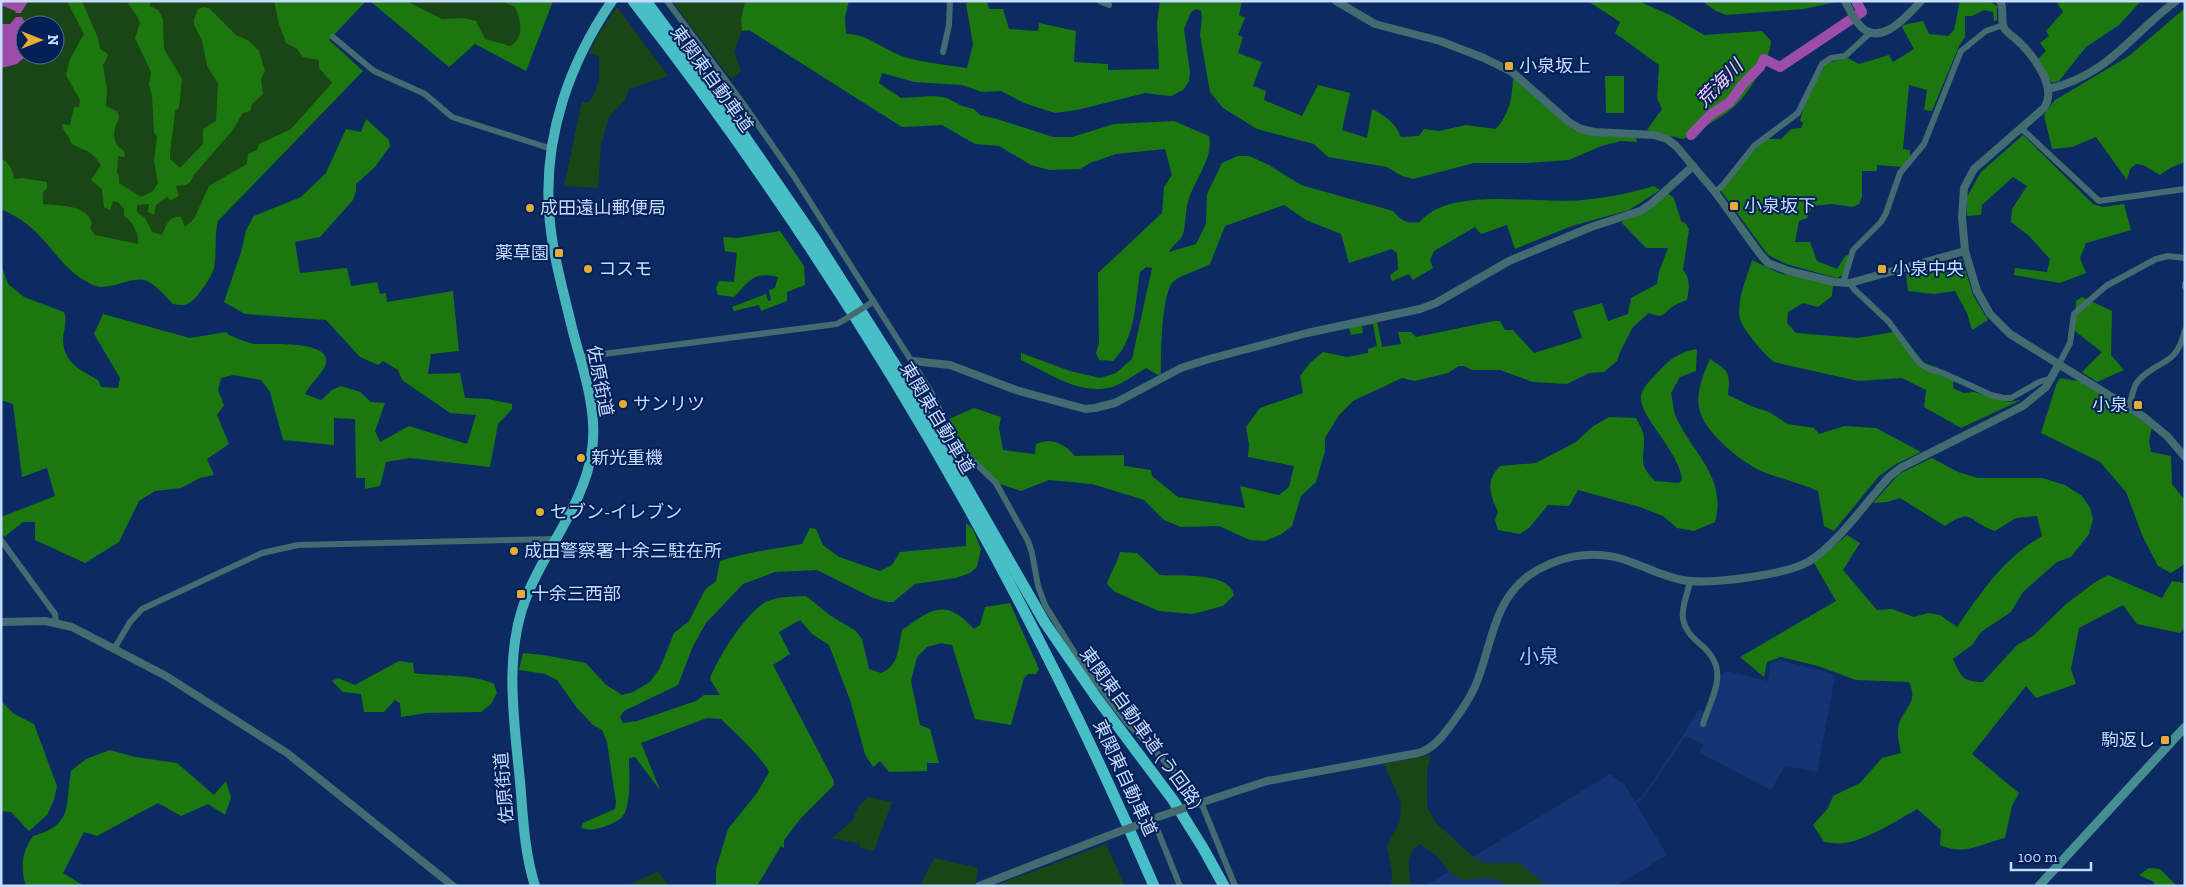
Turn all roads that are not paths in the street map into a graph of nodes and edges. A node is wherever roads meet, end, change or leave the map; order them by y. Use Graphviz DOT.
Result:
graph roads {
  1 [pos="612,1"];
  2 [pos="633,1"];
  3 [pos="646,1"];
  4 [pos="667,1"];
  5 [pos="950,1"];
  6 [pos="1100,1"];
  7 [pos="1336,1"];
  8 [pos="1845,1"];
  9 [pos="1921,1"];
  10 [pos="2000,1"];
  11 [pos="2176,1"];
  12 [pos="1109,5"];
  13 [pos="2003,24"];
  14 [pos="1870,33"];
  15 [pos="333,36"];
  16 [pos="943,52"];
  17 [pos="2049,89"];
  18 [pos="2022,129"];
  19 [pos="552,149"];
  20 [pos="1693,166"];
  21 [pos="2185,190"];
  22 [pos="1715,192"];
  23 [pos="1964,252"];
  24 [pos="2185,258"];
  25 [pos="1846,283"];
  26 [pos="872,302"];
  27 [pos="2185,330"];
  28 [pos="580,357"];
  29 [pos="913,361"];
  30 [pos="2059,364"];
  31 [pos="2052,378"];
  32 [pos="2128,406"];
  33 [pos="2185,457"];
  34 [pos="555,538"];
  35 [pos="1,540"];
  36 [pos="1690,581"];
  37 [pos="1026,593"];
  38 [pos="1,622"];
  39 [pos="56,622"];
  40 [pos="114,649"];
  41 [pos="1702,724"];
  42 [pos="2185,727"];
  43 [pos="1199,803"];
  44 [pos="1153,819"];
  45 [pos="453,886"];
  46 [pos="535,886"];
  47 [pos="979,886"];
  48 [pos="1154,886"];
  49 [pos="1180,886"];
  50 [pos="1224,886"];
  51 [pos="1235,886"];
  52 [pos="2039,886"];
  1 -- 19 [label="highway, 佐原街道"];
  2 -- 48 [label="highway, 東関東自動車道"];
  3 -- 37 [label="highway, 東関東自動車道"];
  4 -- 26 [label="street"];
  5 -- 16 [label="street"];
  6 -- 12 [label="street"];
  7 -- 20 [label="street"];
  8 -- 14 [label="street"];
  9 -- 14 [label="street"];
  10 -- 13 [label="street"];
  11 -- 17 [label="street"];
  13 -- 17 [label="street"];
  13 -- 25 [label="street"];
  14 -- 22 [label="street"];
  15 -- 19 [label="street"];
  17 -- 18 [label="street"];
  18 -- 21 [label="street"];
  18 -- 23 [label="street"];
  19 -- 28 [label="highway, 佐原街道"];
  20 -- 22 [label="street"];
  20 -- 29 [label="street"];
  22 -- 25 [label="street"];
  23 -- 25 [label="street"];
  23 -- 30 [label="street"];
  24 -- 30 [label="street"];
  25 -- 31 [label="street"];
  26 -- 28 [label="street, bridge"];
  26 -- 29 [label="street"];
  27 -- 32 [label="street"];
  28 -- 34 [label="highway, 佐原街道"];
  29 -- 43 [label="street"];
  30 -- 31 [label="street"];
  30 -- 32 [label="street"];
  31 -- 36 [label="street"];
  32 -- 33 [label="street"];
  34 -- 40 [label="street"];
  34 -- 46 [label="highway, 佐原街道"];
  35 -- 39 [label="street"];
  36 -- 41 [label="street"];
  36 -- 43 [label="street"];
  37 -- 50 [label="highway, 東関東自動車道 (う回路)"];
  38 -- 39 [label="street"];
  39 -- 40 [label="street"];
  40 -- 45 [label="street"];
  42 -- 52 [label="main road"];
  43 -- 44 [label="street, bridge"];
  43 -- 51 [label="street"];
  44 -- 47 [label="street, bridge"];
  44 -- 49 [label="street"];
}
